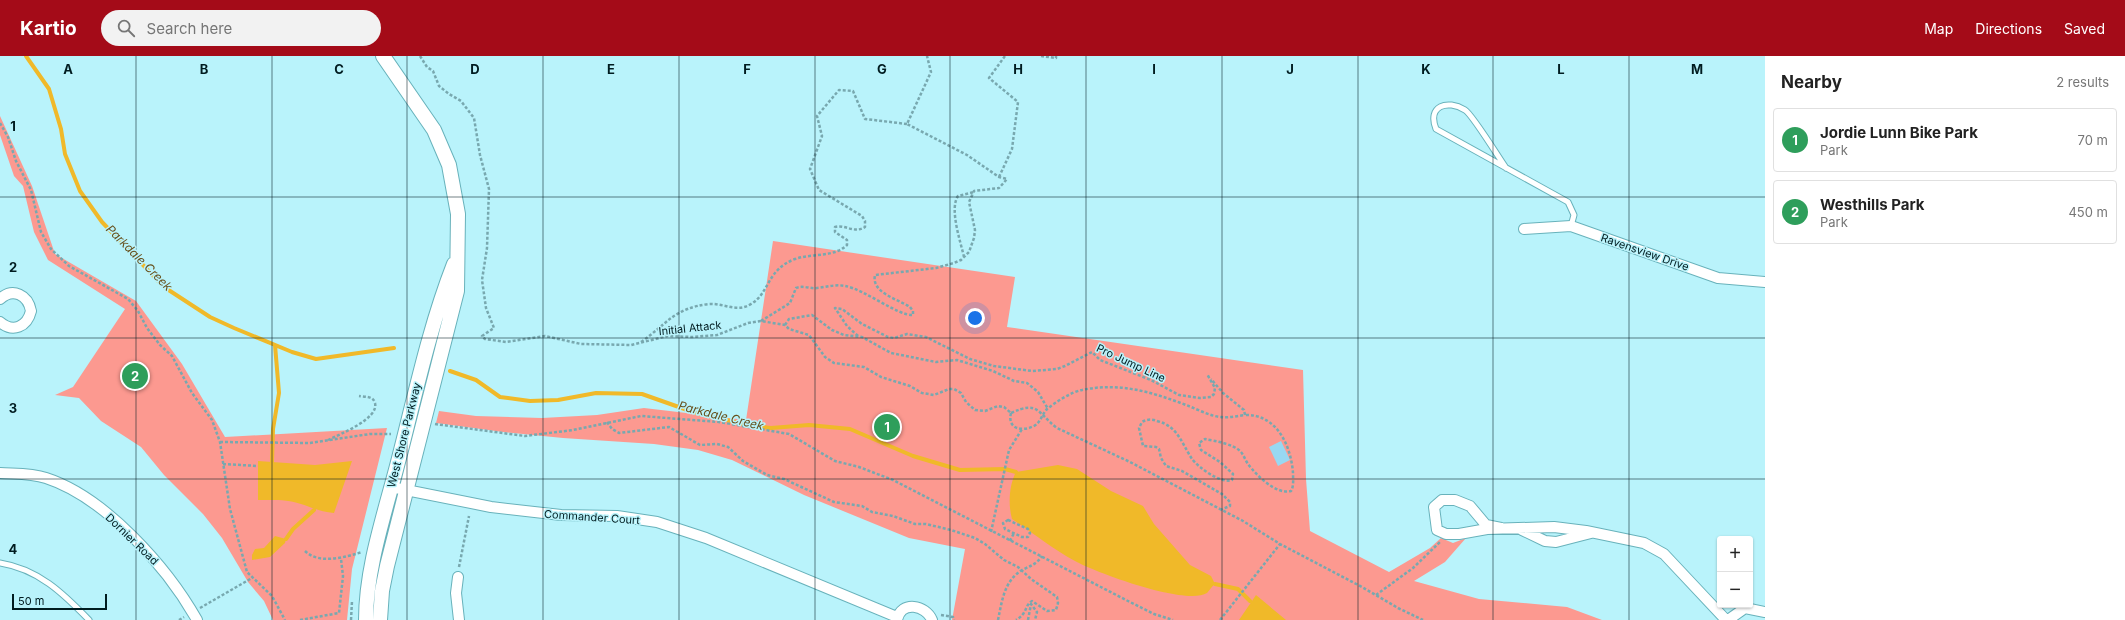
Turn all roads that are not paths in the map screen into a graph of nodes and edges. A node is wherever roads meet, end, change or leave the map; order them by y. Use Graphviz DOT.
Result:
graph roads {
  1 [pos="384,56"];
  2 [pos="1506,168"];
  3 [pos="1571,226"];
  4 [pos="1524,229"];
  5 [pos="458,254"];
  6 [pos="1765,282"];
  7 [pos="0,299"];
  8 [pos="0,322"];
  9 [pos="0,473"];
  10 [pos="391,487"];
  11 [pos="406,491"];
  12 [pos="1501,528"];
  13 [pos="1517,528"];
  14 [pos="1593,532"];
  15 [pos="0,564"];
  16 [pos="458,574"];
  17 [pos="1765,612"];
  18 [pos="935,617"];
  19 [pos="897,619"];
  20 [pos="89,620"];
  21 [pos="197,620"];
  22 [pos="366,620"];
  23 [pos="380,620"];
  24 [pos="459,620"];
  25 [pos="1727,620"];
  1 -- 5 [label="main road, West Shore Parkway"];
  2 -- 2 [label="lane"];
  2 -- 3 [label="lane"];
  3 -- 4 [label="street, Ravensview Drive"];
  3 -- 6 [label="street, Ravensview Drive"];
  5 -- 10 [label="main road, West Shore Parkway"];
  5 -- 11 [label="main road, West Shore Parkway"];
  7 -- 8 [label="street"];
  9 -- 21 [label="street, Dornier Road"];
  10 -- 11 [label="street, Commander Court"];
  10 -- 22 [label="main road, West Shore Parkway"];
  11 -- 19 [label="street, Commander Court"];
  11 -- 23 [label="main road, West Shore Parkway"];
  12 -- 12 [label="street"];
  12 -- 13 [label="street"];
  13 -- 14 [label="street"];
  13 -- 14 [label="street"];
  14 -- 25 [label="street"];
  15 -- 20 [label="lane"];
  16 -- 24 [label="street"];
  17 -- 25 [label="street"];
  18 -- 19 [label="street, Commander Court"];
}
